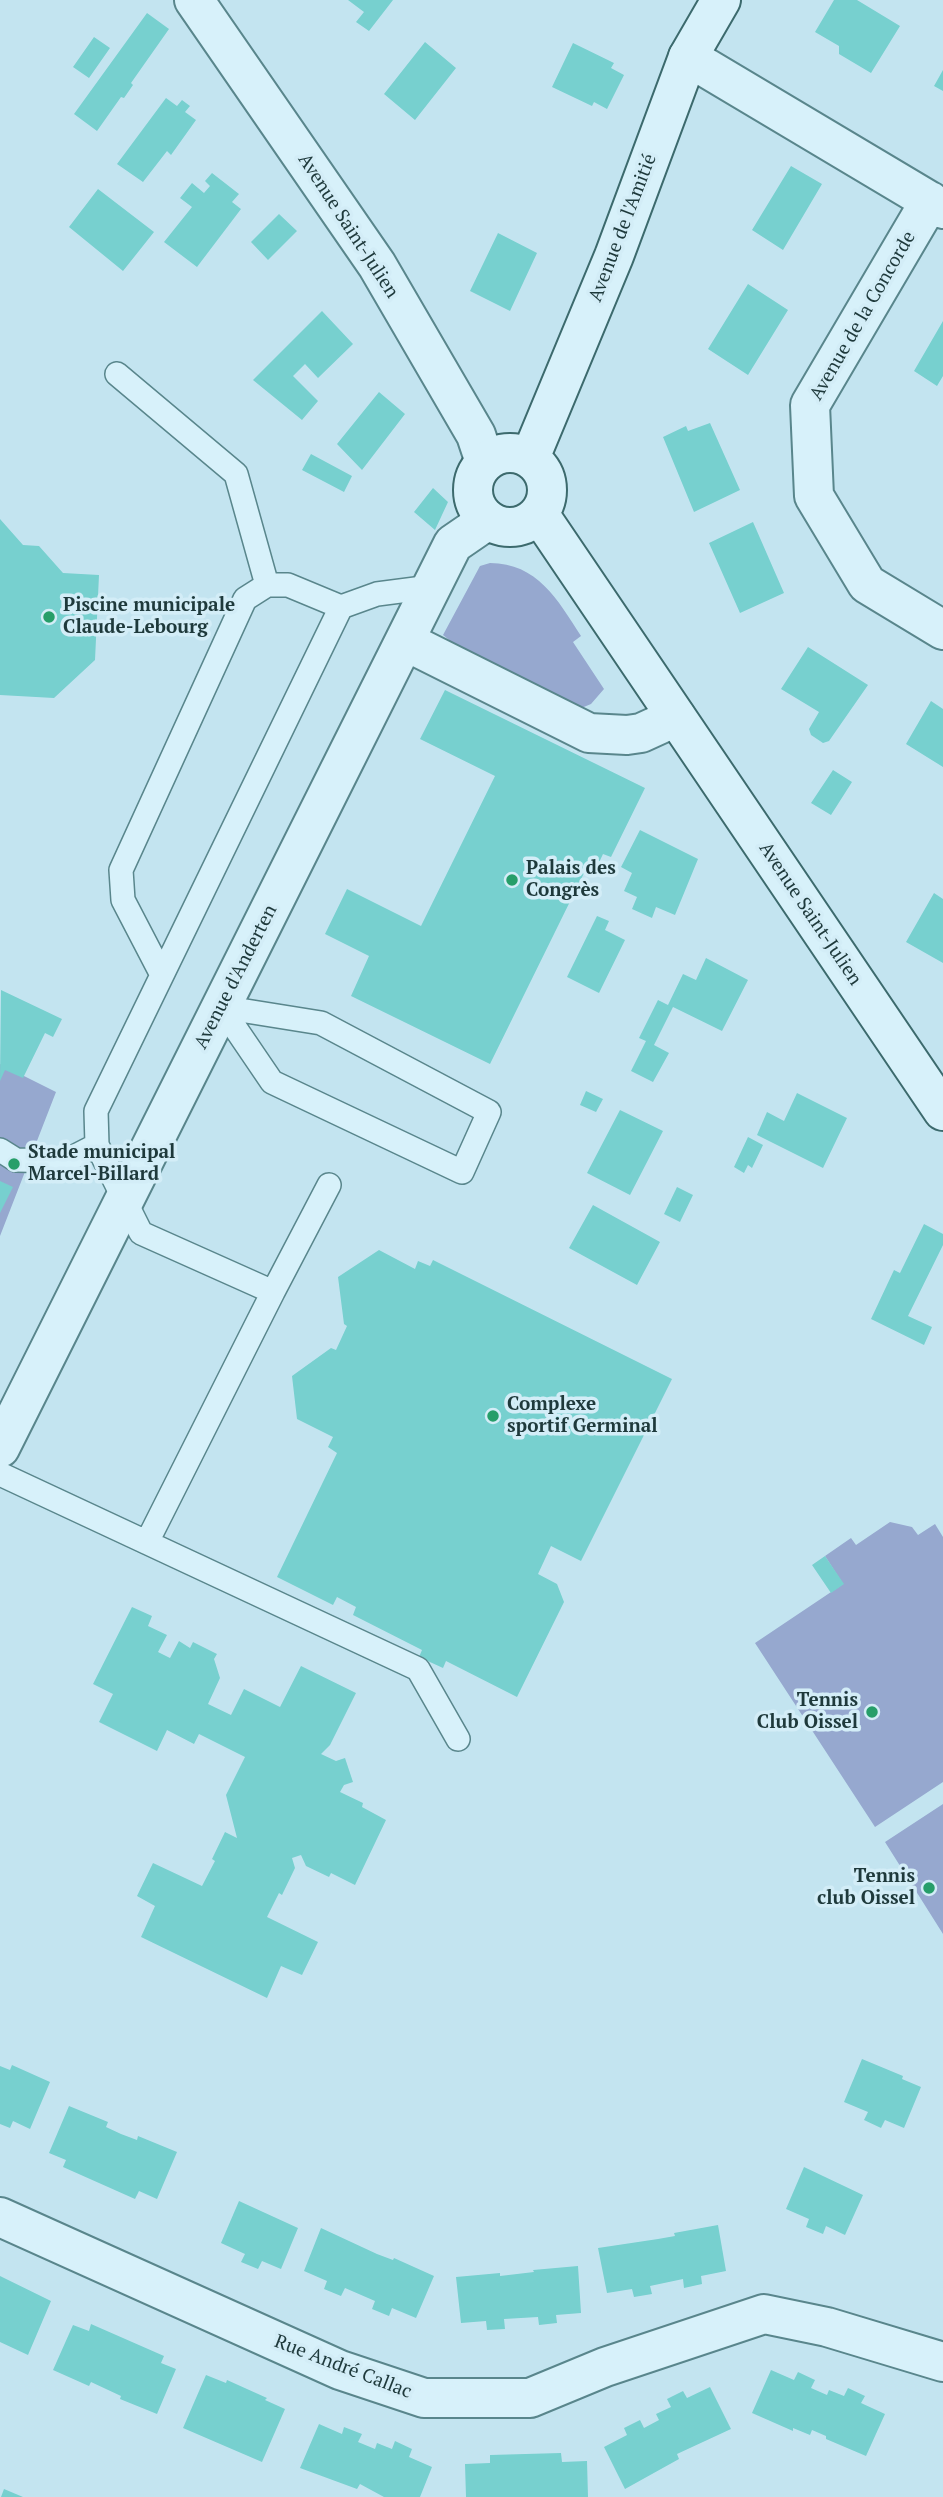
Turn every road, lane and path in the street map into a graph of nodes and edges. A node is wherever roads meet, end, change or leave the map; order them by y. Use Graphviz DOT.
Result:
graph roads {
  1 [pos="194,0"];
  2 [pos="722,0"];
  3 [pos="688,57"];
  4 [pos="936,205"];
  5 [pos="117,374"];
  6 [pos="530,458"];
  7 [pos="485,462"];
  8 [pos="538,514"];
  9 [pos="488,520"];
  10 [pos="267,585"];
  11 [pos="432,587"];
  12 [pos="341,607"];
  13 [pos="943,630"];
  14 [pos="405,641"];
  15 [pos="676,717"];
  16 [pos="162,975"];
  17 [pos="221,1007"];
  18 [pos="943,1111"];
  19 [pos="97,1145"];
  20 [pos="0,1150"];
  21 [pos="329,1185"];
  22 [pos="124,1200"];
  23 [pos="273,1292"];
  24 [pos="0,1448"];
  25 [pos="0,1474"];
  26 [pos="147,1542"];
  27 [pos="458,1739"];
  28 [pos="0,2217"];
  29 [pos="943,2362"];
  1 -- 7 [label="street, Avenue Saint-Julien"];
  2 -- 3 [label="street, Avenue de l'Amitié"];
  3 -- 4 [label="street, Avenue de la Concorde"];
  3 -- 6 [label="street, Avenue de l'Amitié"];
  4 -- 13 [label="street, Avenue de la Concorde"];
  5 -- 10 [label="lane"];
  6 -- 7 [label="street"];
  6 -- 8 [label="street"];
  7 -- 9 [label="street"];
  8 -- 9 [label="street"];
  8 -- 15 [label="street, Avenue Saint-Julien"];
  9 -- 11 [label="street, Avenue d'Anderten"];
  10 -- 12 [label="lane"];
  10 -- 16 [label="lane"];
  11 -- 12 [label="lane"];
  11 -- 14 [label="street, Avenue d'Anderten"];
  12 -- 16 [label="lane"];
  14 -- 15 [label="street"];
  14 -- 17 [label="street, Avenue d'Anderten"];
  15 -- 18 [label="street, Avenue Saint-Julien"];
  16 -- 19 [label="lane"];
  17 -- 17 [label="lane"];
  17 -- 22 [label="street, Avenue d'Anderten"];
  19 -- 20 [label="lane"];
  19 -- 22 [label="lane"];
  21 -- 23 [label="lane"];
  22 -- 23 [label="lane"];
  22 -- 24 [label="street, Avenue d'Anderten"];
  23 -- 26 [label="lane"];
  25 -- 26 [label="lane"];
  26 -- 27 [label="lane"];
  28 -- 29 [label="street, Rue André Callac"];
}
